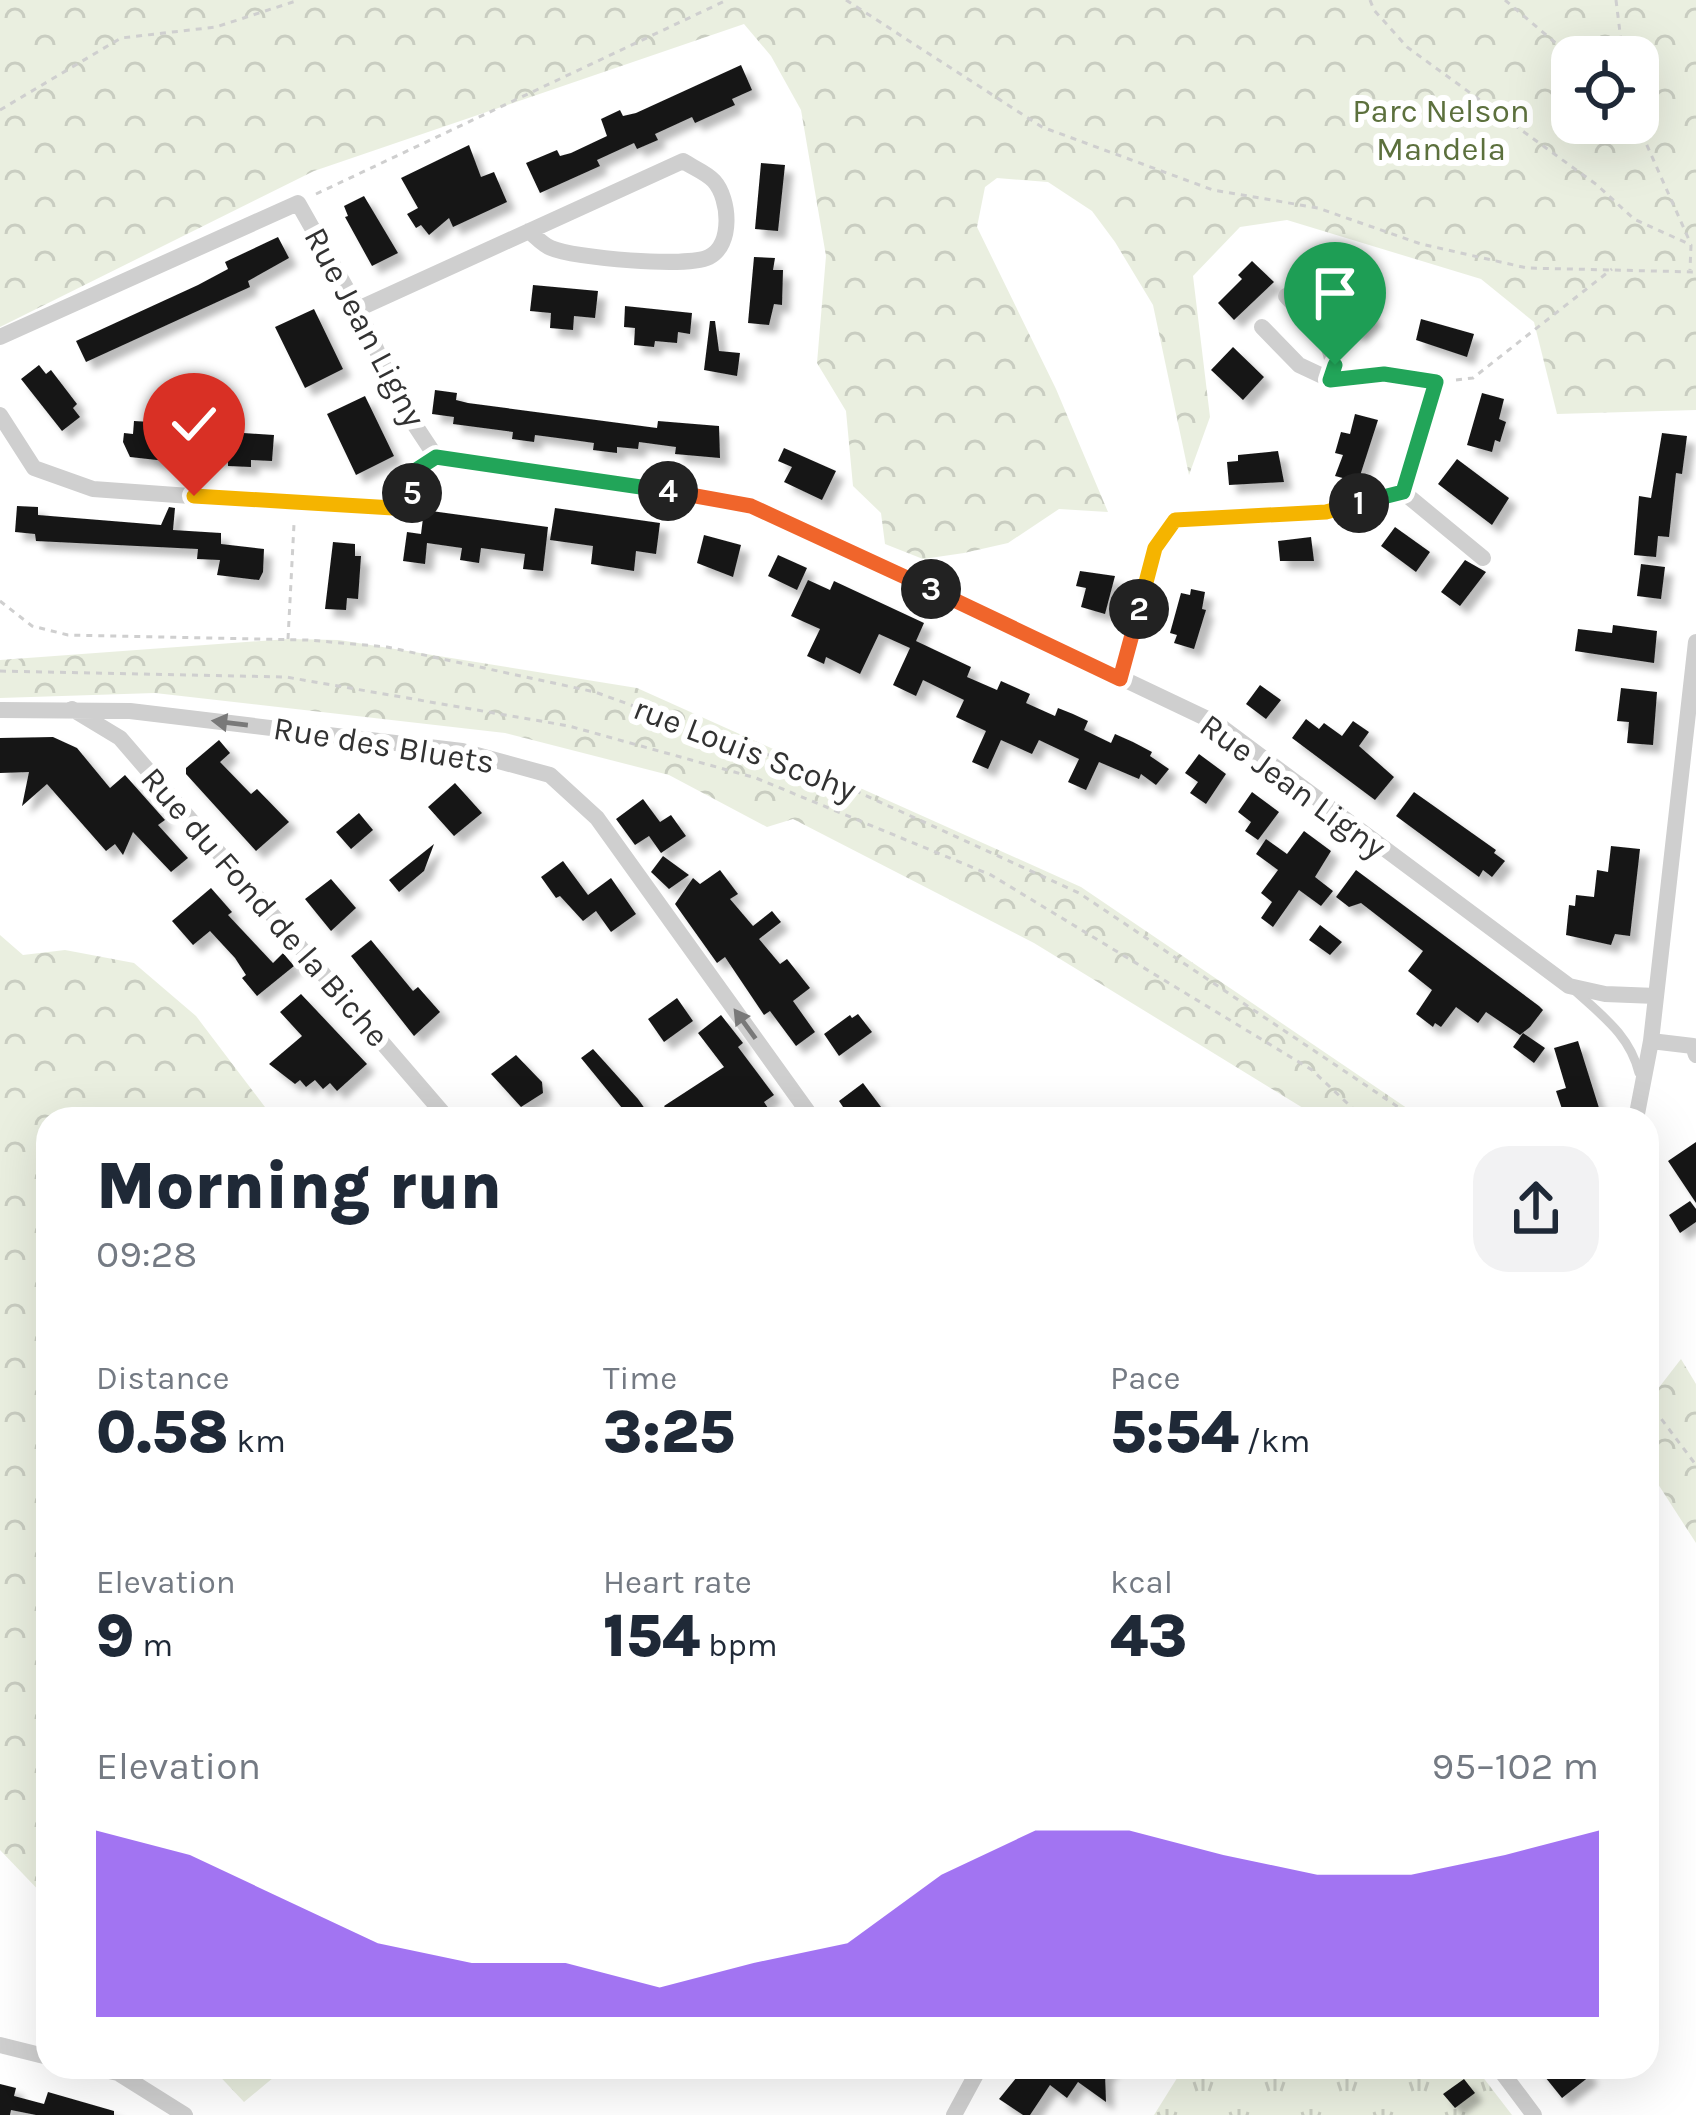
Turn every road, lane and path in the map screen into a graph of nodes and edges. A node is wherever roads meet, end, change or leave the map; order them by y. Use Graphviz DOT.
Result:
graph roads {
  1 [pos="299,0"];
  2 [pos="727,0"];
  3 [pos="846,0"];
  4 [pos="1370,0"];
  5 [pos="1504,0"];
  6 [pos="1616,0"];
  7 [pos="1621,36"];
  8 [pos="1551,40"];
  9 [pos="0,110"];
  10 [pos="1646,144"];
  11 [pos="298,202"];
  12 [pos="529,231"];
  13 [pos="1691,245"];
  14 [pos="1614,268"];
  15 [pos="1693,272"];
  16 [pos="1286,296"];
  17 [pos="358,309"];
  18 [pos="1262,326"];
  19 [pos="0,337"];
  20 [pos="1330,380"];
  21 [pos="1436,382"];
  22 [pos="0,416"];
  23 [pos="436,457"];
  24 [pos="1403,492"];
  25 [pos="295,504"];
  26 [pos="316,506"];
  27 [pos="1483,558"];
  28 [pos="0,601"];
  29 [pos="288,639"];
  30 [pos="1696,642"];
  31 [pos="0,671"];
  32 [pos="1120,679"];
  33 [pos="72,709"];
  34 [pos="0,710"];
  35 [pos="1569,986"];
  36 [pos="1656,996"];
  37 [pos="1651,1041"];
  38 [pos="1695,1048"];
  39 [pos="1642,1097"];
  40 [pos="438,1107"];
  41 [pos="804,1107"];
  42 [pos="1351,1107"];
  43 [pos="1398,1107"];
  44 [pos="1639,1107"];
  45 [pos="1659,1416"];
  46 [pos="1696,1465"];
  47 [pos="0,2045"];
  48 [pos="36,2053"];
  49 [pos="128,2079"];
  50 [pos="974,2079"];
  51 [pos="1507,2079"];
  52 [pos="185,2115"];
  53 [pos="954,2115"];
  54 [pos="1534,2115"];
  1 -- 9 [label="path"];
  2 -- 11 [label="path"];
  3 -- 14 [label="path"];
  4 -- 13 [label="path"];
  5 -- 8 [label="path"];
  6 -- 7 [label="path"];
  10 -- 13 [label="path"];
  11 -- 17 [label="street, Rue Jean Ligny"];
  11 -- 19 [label="street"];
  12 -- 12 [label="street"];
  12 -- 17 [label="street"];
  13 -- 15 [label="path"];
  14 -- 15 [label="path"];
  14 -- 21 [label="path"];
  16 -- 20 [label="street"];
  17 -- 23 [label="street, Rue Jean Ligny"];
  18 -- 20 [label="street"];
  20 -- 21 [label="street"];
  21 -- 24 [label="street"];
  22 -- 25 [label="street"];
  23 -- 26 [label="path"];
  23 -- 32 [label="street, Rue Jean Ligny"];
  24 -- 27 [label="street"];
  24 -- 32 [label="street"];
  25 -- 26 [label="street"];
  25 -- 29 [label="path"];
  28 -- 29 [label="path, rue Louis Scohy"];
  29 -- 43 [label="path, rue Louis Scohy"];
  30 -- 36 [label="street"];
  31 -- 42 [label="path"];
  32 -- 35 [label="street, Rue Jean Ligny"];
  33 -- 34 [label="street, Rue des Bluets"];
  33 -- 40 [label="street, Rue du Fond de la Biche"];
  41 -- 33 [label="street, Rue des Bluets, one-way"];
  35 -- 36 [label="street, Rue Jean Ligny"];
  35 -- 39 [label="lane"];
  36 -- 37 [label="street"];
  37 -- 38 [label="street"];
  37 -- 39 [label="street"];
  39 -- 44 [label="street"];
  45 -- 46 [label="path"];
  47 -- 48 [label="street"];
  49 -- 52 [label="street"];
  50 -- 53 [label="street"];
  51 -- 54 [label="street"];
}
